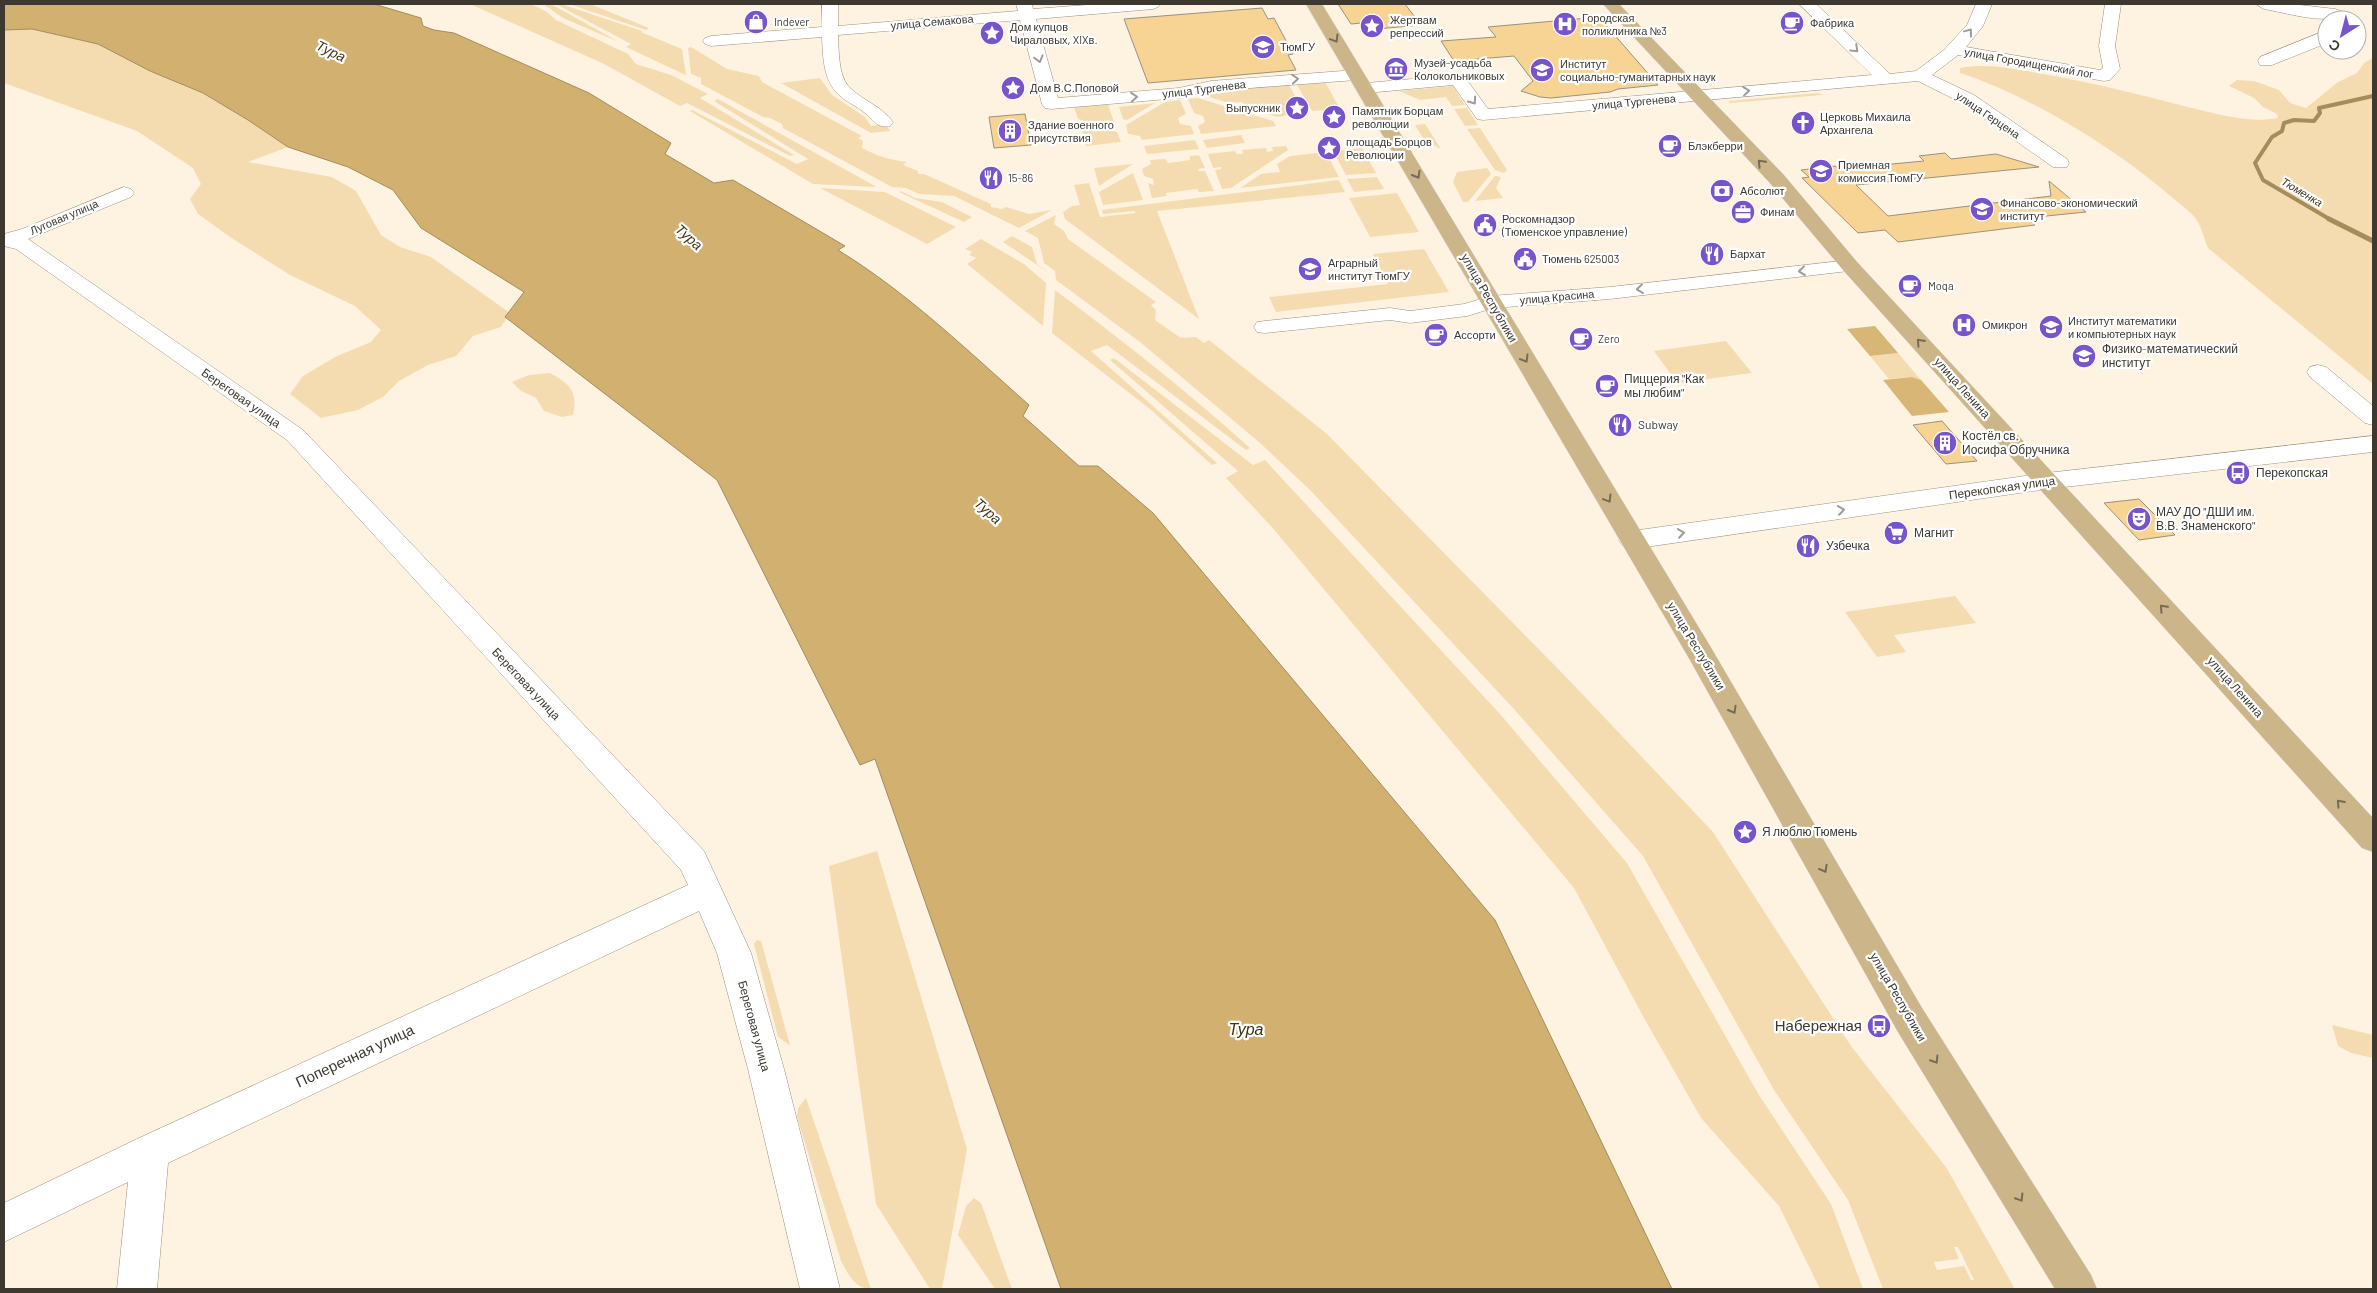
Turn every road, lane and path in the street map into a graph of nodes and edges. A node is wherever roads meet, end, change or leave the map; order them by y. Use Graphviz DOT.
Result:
graph roads {
  1 [pos="830,4"];
  2 [pos="1153,4"];
  3 [pos="1314,4"];
  4 [pos="1611,4"];
  5 [pos="1807,4"];
  6 [pos="1984,4"];
  7 [pos="2113,4"];
  8 [pos="2264,4"];
  9 [pos="1025,9"];
  10 [pos="2317,13"];
  11 [pos="831,31"];
  12 [pos="711,41"];
  13 [pos="2317,41"];
  14 [pos="1955,50"];
  15 [pos="2266,61"];
  16 [pos="1920,76"];
  17 [pos="1885,78"];
  18 [pos="1361,81"];
  19 [pos="1698,97"];
  20 [pos="884,122"];
  21 [pos="2060,162"];
  22 [pos="124,192"];
  23 [pos="4,240"];
  24 [pos="1850,266"];
  25 [pos="1491,302"];
  26 [pos="1265,327"];
  27 [pos="2318,372"];
  28 [pos="2373,418"];
  29 [pos="2373,444"];
  30 [pos="2047,481"];
  31 [pos="1632,540"];
  32 [pos="2373,839"];
  33 [pos="708,891"];
  34 [pos="150,1152"];
  35 [pos="4,1223"];
  36 [pos="137,1289"];
  37 [pos="820,1289"];
  38 [pos="2077,1289"];
  1 -- 11 [label="street"];
  2 -- 9 [label="street, улица Семакова"];
  3 -- 18 [label="main road, улица Республики, one-way"];
  4 -- 19 [label="main road, улица Ленина"];
  5 -- 17 [label="street, one-way"];
  14 -- 6 [label="street, one-way"];
  7 -- 14 [label="street, улица Городищенский лог"];
  8 -- 10 [label="street"];
  9 -- 11 [label="street, улица Семакова"];
  9 -- 18 [label="street, улица Тургенева, one-way"];
  11 -- 12 [label="street, улица Семакова"];
  11 -- 20 [label="street"];
  13 -- 15 [label="street"];
  14 -- 16 [label="street"];
  16 -- 17 [label="street, улица Тургенева"];
  16 -- 21 [label="street, улица Герцена"];
  19 -- 17 [label="street, улица Тургенева, one-way"];
  18 -- 19 [label="street, улица Тургенева, one-way"];
  18 -- 25 [label="main road, улица Республики, one-way"];
  24 -- 19 [label="main road, улица Ленина, one-way"];
  22 -- 23 [label="street, Луговая улица"];
  23 -- 33 [label="street, Береговая улица"];
  24 -- 25 [label="street, улица Красина, one-way"];
  30 -- 24 [label="main road, улица Ленина, one-way"];
  25 -- 26 [label="street, улица Красина"];
  25 -- 31 [label="main road, улица Республики, one-way"];
  27 -- 28 [label="street"];
  29 -- 30 [label="street, Перекопская улица"];
  31 -- 30 [label="street, Перекопская улица, one-way"];
  32 -- 30 [label="main road, улица Ленина, one-way"];
  31 -- 38 [label="main road, улица Республики, one-way"];
  33 -- 34 [label="street, Поперечная улица"];
  33 -- 37 [label="street, Береговая улица"];
  34 -- 35 [label="street, Поперечная улица"];
  34 -- 36 [label="street"];
}
